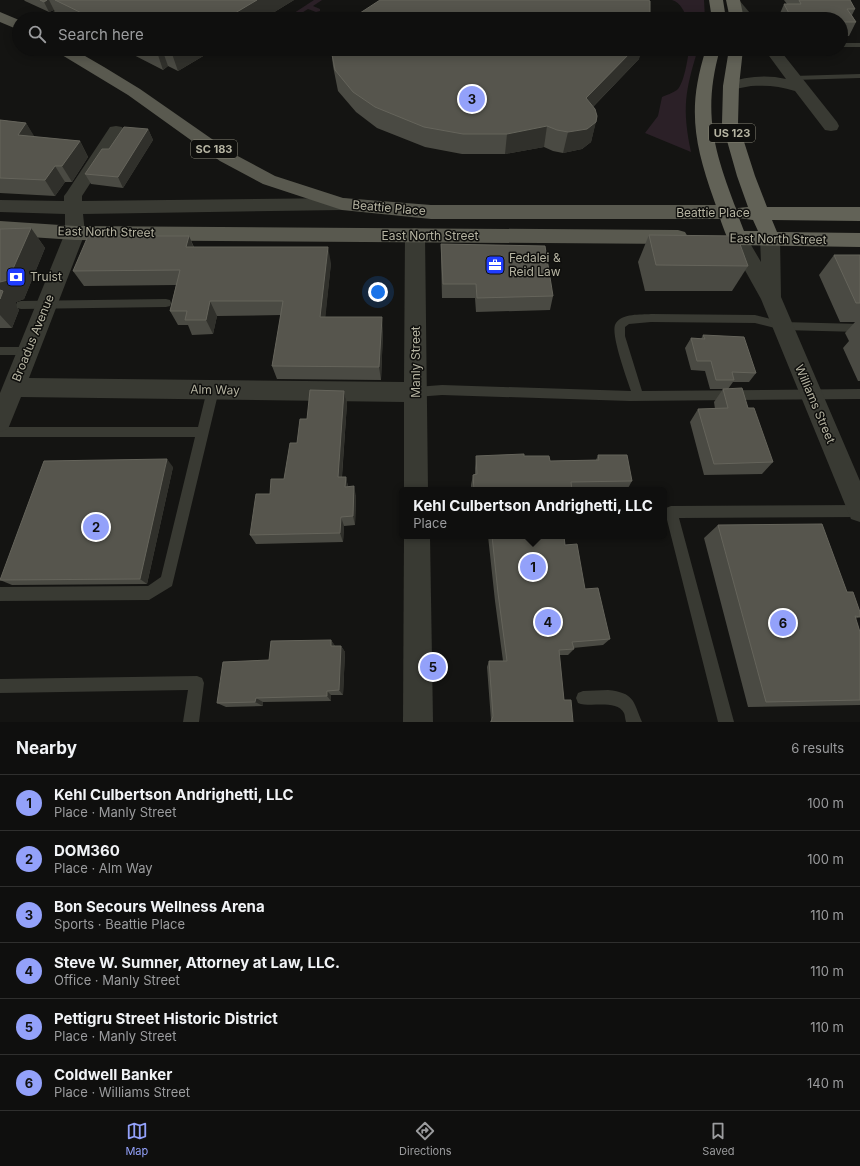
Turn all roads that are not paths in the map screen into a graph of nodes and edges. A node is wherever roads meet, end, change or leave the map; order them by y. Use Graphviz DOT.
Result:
graph roads {
  1 [pos="80,0"];
  2 [pos="716,0"];
  3 [pos="734,2"];
  4 [pos="57,12"];
  5 [pos="718,12"];
  6 [pos="736,12"];
  7 [pos="742,12"];
  8 [pos="0,16"];
  9 [pos="12,22"];
  10 [pos="848,45"];
  11 [pos="860,45"];
  12 [pos="74,56"];
  13 [pos="712,56"];
  14 [pos="735,56"];
  15 [pos="776,56"];
  16 [pos="860,76"];
  17 [pos="797,83"];
  18 [pos="731,86"];
  19 [pos="831,126"];
  20 [pos="116,131"];
  21 [pos="342,204"];
  22 [pos="0,206"];
  23 [pos="72,208"];
  24 [pos="728,212"];
  25 [pos="759,213"];
  26 [pos="860,214"];
  27 [pos="0,228"];
  28 [pos="75,233"];
  29 [pos="415,235"];
  30 [pos="698,238"];
  31 [pos="729,238"];
  32 [pos="770,239"];
  33 [pos="860,240"];
  34 [pos="771,298"];
  35 [pos="166,303"];
  36 [pos="21,305"];
  37 [pos="46,305"];
  38 [pos="783,326"];
  39 [pos="860,328"];
  40 [pos="0,351"];
  41 [pos="28,351"];
  42 [pos="7,387"];
  43 [pos="213,390"];
  44 [pos="416,392"];
  45 [pos="811,394"];
  46 [pos="860,394"];
  47 [pos="638,396"];
  48 [pos="0,422"];
  49 [pos="0,432"];
  50 [pos="202,432"];
  51 [pos="416,487"];
  52 [pos="860,511"];
  53 [pos="417,539"];
  54 [pos="0,594"];
  55 [pos="0,686"];
  56 [pos="583,698"];
  57 [pos="191,722"];
  58 [pos="418,722"];
  59 [pos="634,722"];
  60 [pos="726,722"];
  1 -- 4 [label="lane"];
  2 -- 5 [label="highway"];
  3 -- 6 [label="highway"];
  3 -- 7 [label="street"];
  8 -- 9 [label="main road"];
  10 -- 11 [label="lane"];
  12 -- 21 [label="main road, Beattie Place / SC 183"];
  13 -- 24 [label="highway, US 123"];
  14 -- 18 [label="highway, US 123"];
  15 -- 17 [label="street"];
  16 -- 17 [label="lane"];
  17 -- 18 [label="street"];
  17 -- 19 [label="street"];
  18 -- 25 [label="highway, US 123"];
  20 -- 23 [label="street"];
  21 -- 23 [label="street, East North Street"];
  21 -- 24 [label="main road, Beattie Place"];
  22 -- 23 [label="street, East North Street"];
  23 -- 28 [label="street, Broadus Avenue"];
  24 -- 25 [label="highway, Beattie Place"];
  24 -- 31 [label="highway, US 123"];
  25 -- 26 [label="highway"];
  25 -- 32 [label="highway, US 123"];
  27 -- 28 [label="main road, East North Street"];
  28 -- 29 [label="main road, East North Street"];
  28 -- 37 [label="street, Broadus Avenue"];
  29 -- 30 [label="main road, East North Street"];
  29 -- 44 [label="street, Manly Street"];
  31 -- 32 [label="highway, East North Street"];
  31 -- 34 [label="street, Williams Street"];
  32 -- 33 [label="highway, East North Street"];
  32 -- 34 [label="street, Williams Street"];
  34 -- 38 [label="street, Williams Street"];
  35 -- 37 [label="lane"];
  36 -- 37 [label="lane"];
  37 -- 41 [label="street, Broadus Avenue"];
  38 -- 39 [label="lane"];
  38 -- 45 [label="street, Williams Street"];
  38 -- 47 [label="lane"];
  40 -- 41 [label="lane"];
  41 -- 42 [label="street, Broadus Avenue"];
  42 -- 43 [label="street, Alm Way"];
  42 -- 48 [label="street, Broadus Avenue"];
  43 -- 44 [label="street, Alm Way"];
  43 -- 50 [label="lane"];
  44 -- 47 [label="lane"];
  44 -- 51 [label="street, Manly Street"];
  45 -- 46 [label="lane"];
  45 -- 47 [label="lane"];
  45 -- 52 [label="street, Williams Street"];
  49 -- 50 [label="lane"];
  50 -- 54 [label="lane"];
  52 -- 60 [label="lane"];
  53 -- 58 [label="street"];
  55 -- 57 [label="lane"];
  56 -- 59 [label="lane"];
}
